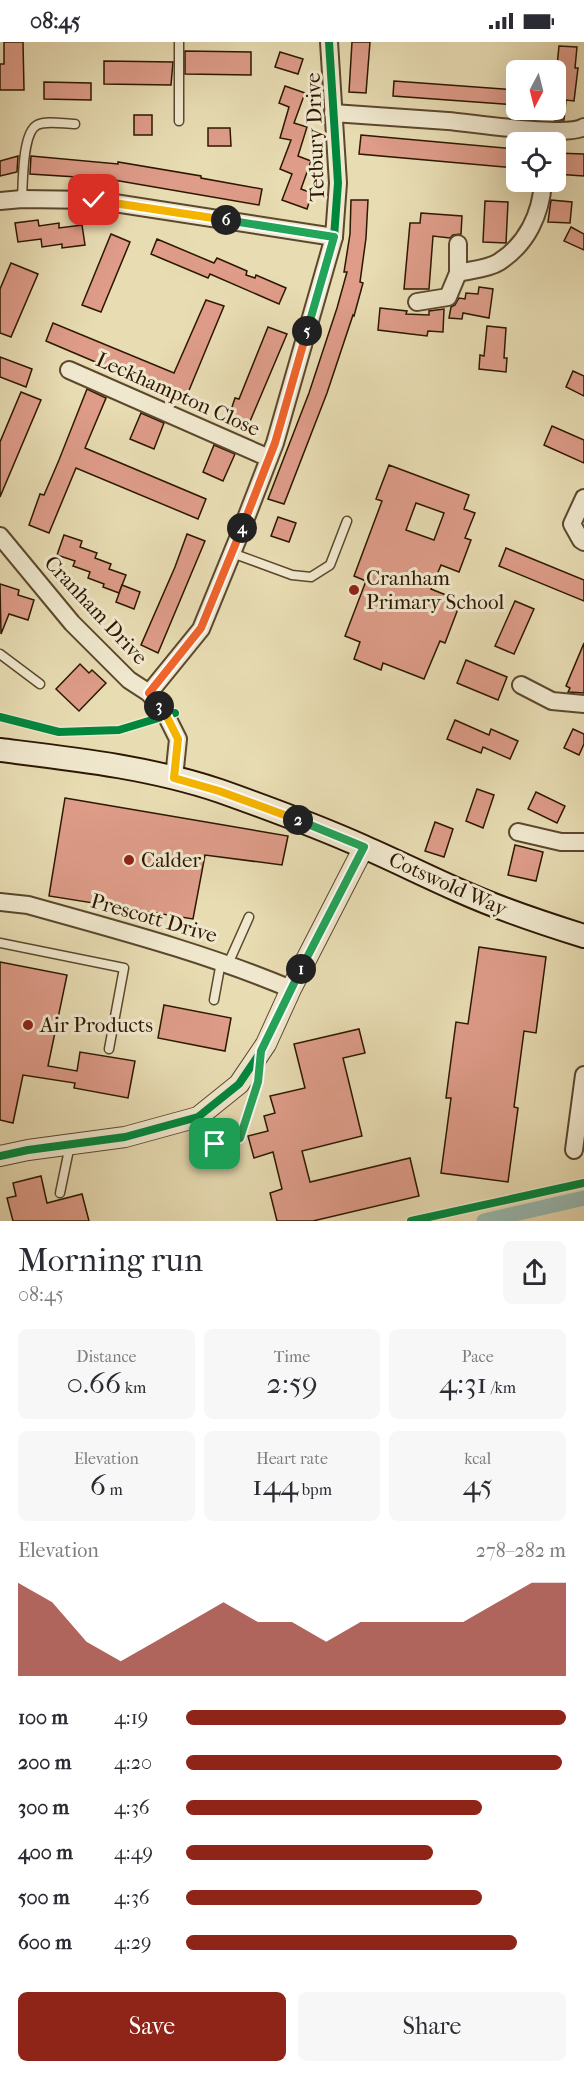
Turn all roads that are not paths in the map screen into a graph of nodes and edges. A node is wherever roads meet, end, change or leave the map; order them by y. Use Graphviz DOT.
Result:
graph roads {
  1 [pos="179,42"];
  2 [pos="329,42"];
  3 [pos="333,113"];
  4 [pos="179,121"];
  5 [pos="75,124"];
  6 [pos="584,127"];
  7 [pos="515,132"];
  8 [pos="566,133"];
  9 [pos="541,192"];
  10 [pos="22,199"];
  11 [pos="0,201"];
  12 [pos="334,237"];
  13 [pos="458,244"];
  14 [pos="458,273"];
  15 [pos="417,302"];
  16 [pos="69,370"];
  17 [pos="269,458"];
  18 [pos="584,498"];
  19 [pos="347,521"];
  20 [pos="584,542"];
  21 [pos="3,545"];
  22 [pos="232,553"];
  23 [pos="0,654"];
  24 [pos="40,684"];
  25 [pos="521,685"];
  26 [pos="149,693"];
  27 [pos="584,704"];
  28 [pos="0,750"];
  29 [pos="174,778"];
  30 [pos="518,832"];
  31 [pos="584,842"];
  32 [pos="364,847"];
  33 [pos="0,902"];
  34 [pos="249,917"];
  35 [pos="584,936"];
  36 [pos="0,943"];
  37 [pos="225,963"];
  38 [pos="291,989"];
  39 [pos="214,999"];
  40 [pos="109,1049"];
  41 [pos="261,1051"];
  42 [pos="584,1075"];
  43 [pos="582,1101"];
  44 [pos="198,1117"];
  45 [pos="70,1144"];
  46 [pos="574,1150"];
  47 [pos="0,1156"];
  48 [pos="60,1193"];
  1 -- 4 [label="lane"];
  2 -- 3 [label="street, Tetbury Drive"];
  3 -- 7 [label="street"];
  3 -- 12 [label="street, Tetbury Drive"];
  5 -- 10 [label="lane"];
  6 -- 8 [label="street"];
  9 -- 14 [label="street"];
  10 -- 11 [label="street"];
  10 -- 12 [label="street"];
  12 -- 17 [label="street, Tetbury Drive"];
  13 -- 14 [label="street"];
  14 -- 15 [label="street"];
  16 -- 17 [label="street, Leckhampton Close"];
  17 -- 22 [label="street, Tetbury Drive"];
  18 -- 20 [label="street"];
  19 -- 22 [label="lane"];
  21 -- 26 [label="street, Cranham Drive"];
  22 -- 26 [label="street, Tetbury Drive"];
  23 -- 24 [label="lane"];
  25 -- 27 [label="street"];
  26 -- 29 [label="street, Cranham Drive"];
  28 -- 29 [label="main road, Cotswold Way"];
  29 -- 32 [label="main road, Cotswold Way"];
  30 -- 31 [label="street"];
  32 -- 35 [label="main road, Cotswold Way"];
  32 -- 38 [label="street"];
  33 -- 37 [label="street, Prescott Drive"];
  34 -- 37 [label="lane"];
  36 -- 40 [label="lane"];
  37 -- 38 [label="street, Prescott Drive"];
  37 -- 39 [label="lane"];
  38 -- 41 [label="street"];
  41 -- 44 [label="street"];
  41 -- 44 [label="lane"];
  42 -- 43 [label="street"];
  43 -- 46 [label="street"];
  44 -- 45 [label="street"];
  45 -- 47 [label="street"];
  45 -- 48 [label="lane"];
}
